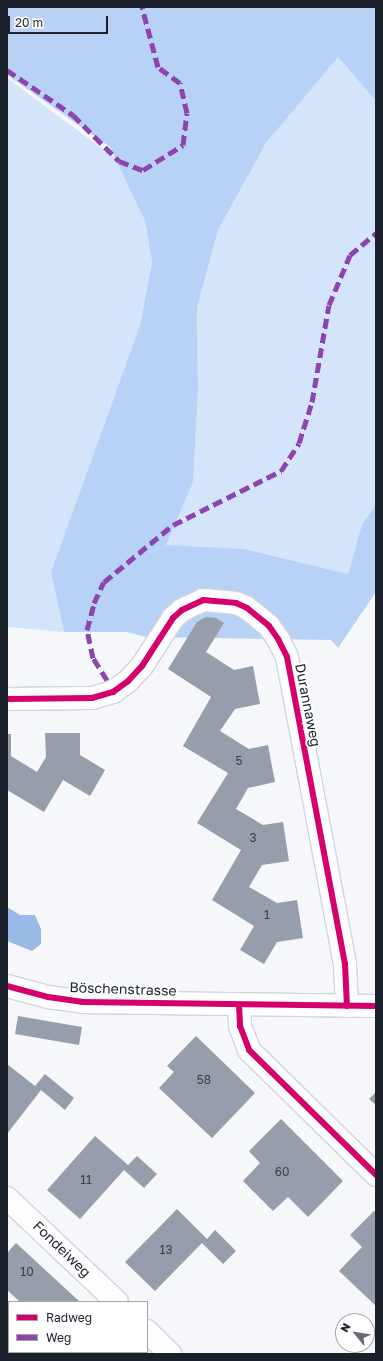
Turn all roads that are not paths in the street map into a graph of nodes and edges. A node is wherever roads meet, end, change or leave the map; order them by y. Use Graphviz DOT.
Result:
graph roads {
  1 [pos="7,699"];
  2 [pos="7,986"];
  3 [pos="239,1005"];
  4 [pos="347,1006"];
  5 [pos="376,1006"];
  6 [pos="376,1175"];
  7 [pos="7,1198"];
  8 [pos="115,1301"];
  9 [pos="148,1333"];
  10 [pos="170,1354"];
  1 -- 4 [label="street, Durannaweg"];
  2 -- 3 [label="street, Böschenstrasse"];
  3 -- 4 [label="street, Böschenstrasse"];
  3 -- 6 [label="street"];
  4 -- 5 [label="street, Böschenstrasse"];
  7 -- 8 [label="street, Fondeiweg"];
  9 -- 10 [label="street"];
}
